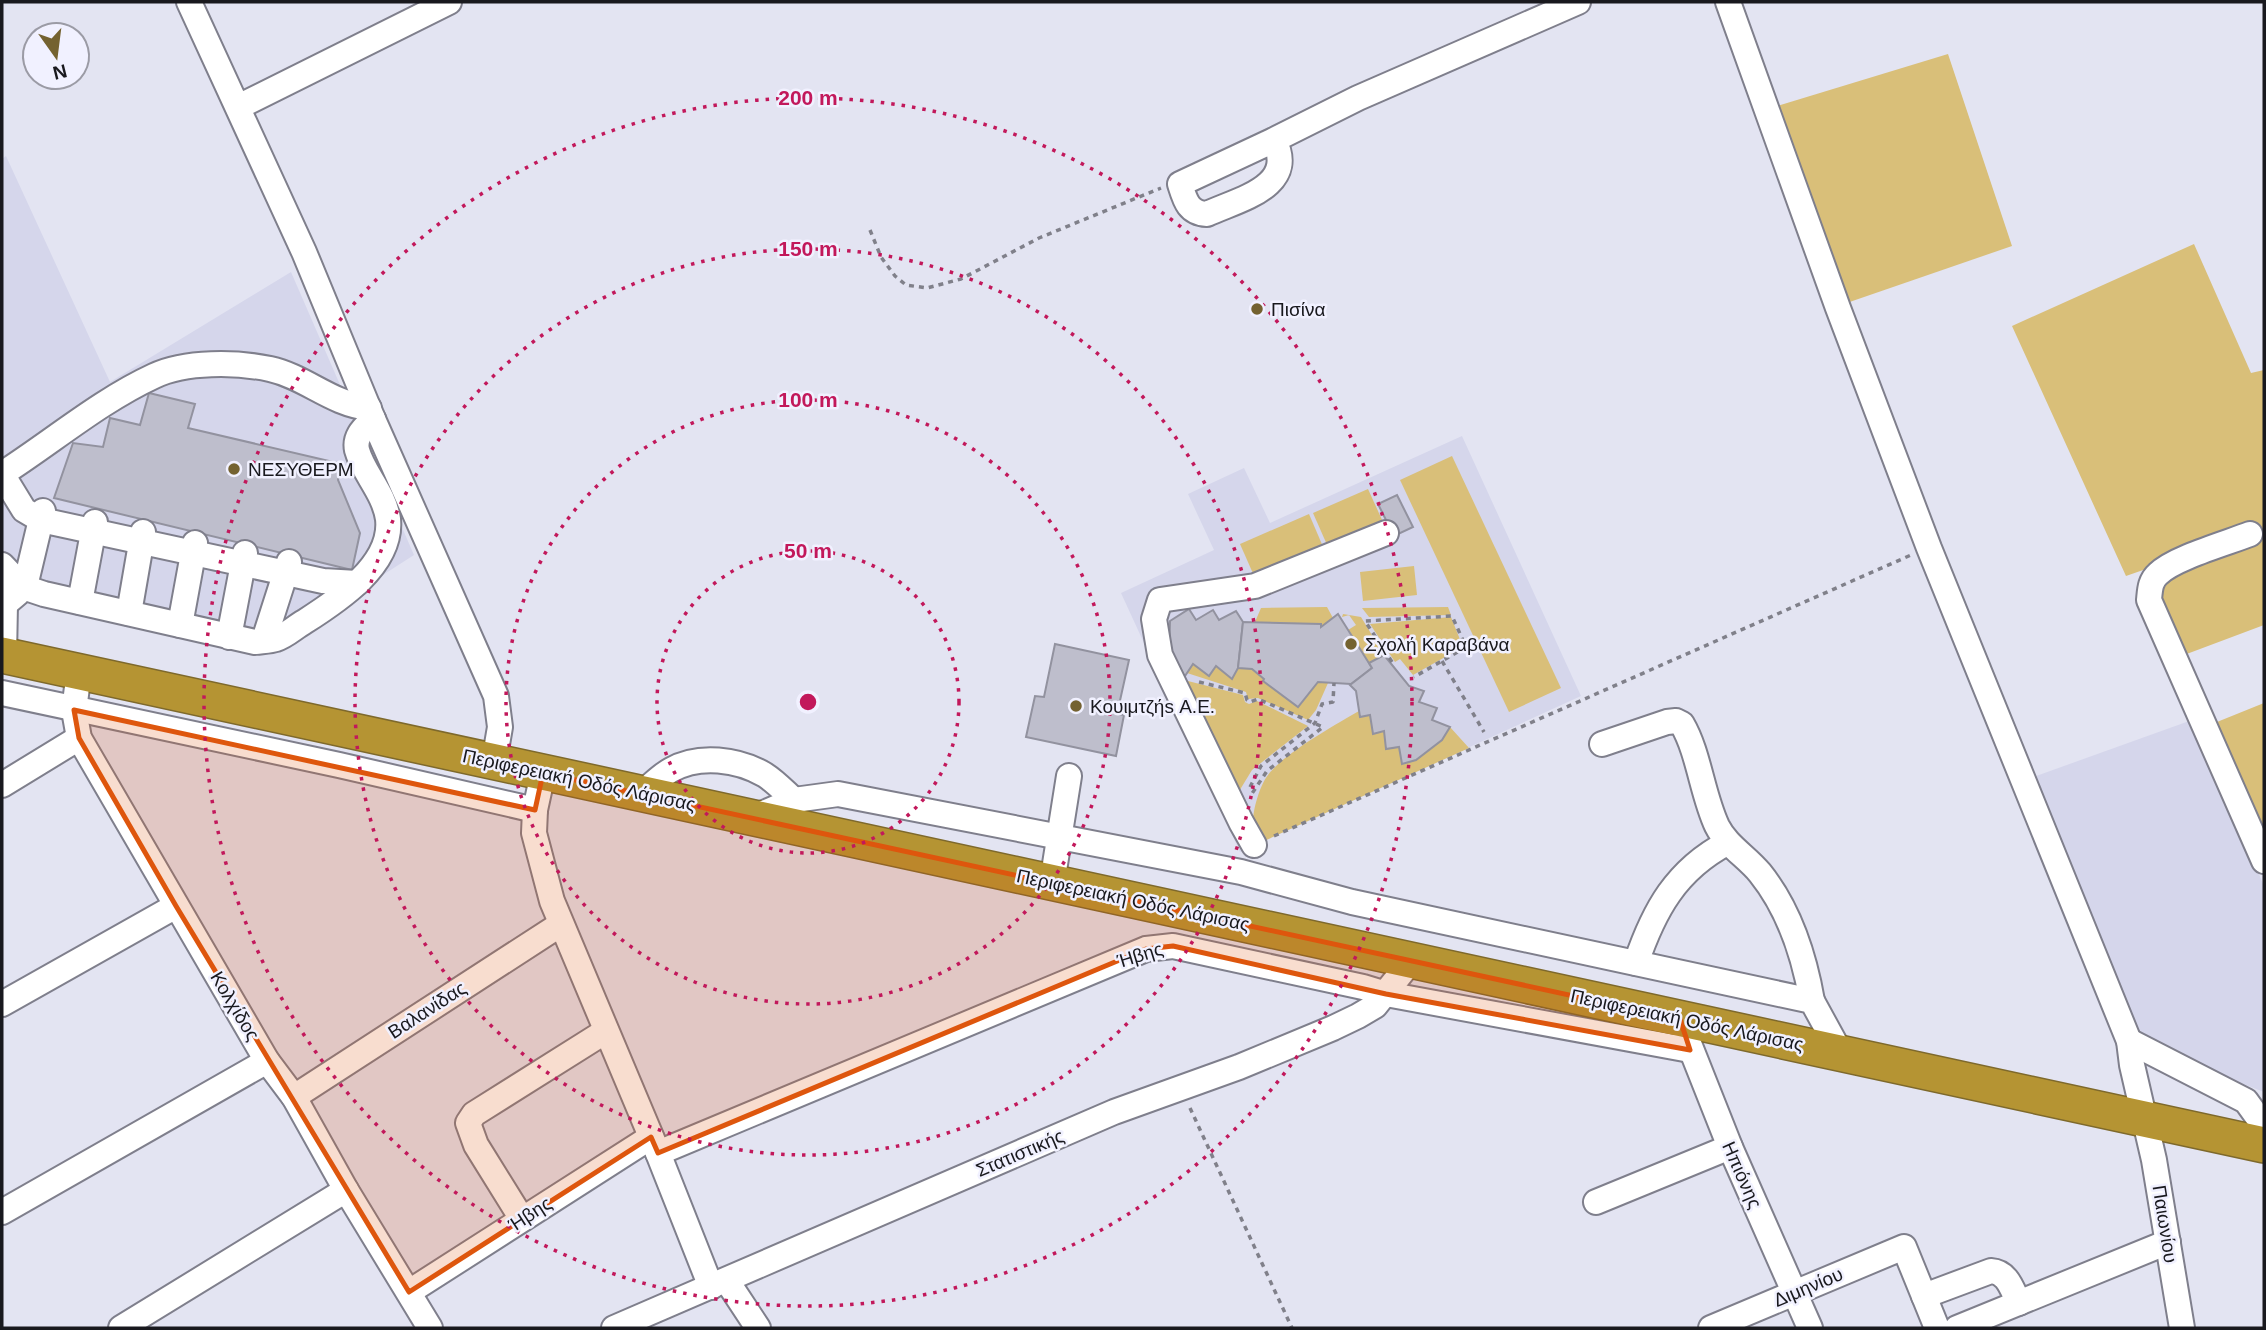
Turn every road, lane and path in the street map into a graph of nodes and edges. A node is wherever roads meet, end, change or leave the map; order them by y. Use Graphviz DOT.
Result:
graph roads {
  1 [pos="189,2"];
  2 [pos="449,2"];
  3 [pos="1578,2"];
  4 [pos="1728,2"];
  5 [pos="238,107"];
  6 [pos="1274,140"];
  7 [pos="1180,184"];
  8 [pos="870,230"];
  9 [pos="371,413"];
  10 [pos="6,472"];
  11 [pos="42,515"];
  12 [pos="94,526"];
  13 [pos="1386,533"];
  14 [pos="2250,534"];
  15 [pos="142,536"];
  16 [pos="2,546"];
  17 [pos="194,548"];
  18 [pos="1929,548"];
  19 [pos="244,559"];
  20 [pos="2,565"];
  21 [pos="292,569"];
  22 [pos="356,583"];
  23 [pos="14,590"];
  24 [pos="81,597"];
  25 [pos="130,608"];
  26 [pos="181,620"];
  27 [pos="231,632"];
  28 [pos="272,635"];
  29 [pos="3,656"];
  30 [pos="1442,661"];
  31 [pos="1392,662"];
  32 [pos="79,672"];
  33 [pos="1170,675"];
  34 [pos="1414,677"];
  35 [pos="1334,683"];
  36 [pos="2,693"];
  37 [pos="74,710"];
  38 [pos="1315,723"];
  39 [pos="1484,732"];
  40 [pos="79,738"];
  41 [pos="1602,744"];
  42 [pos="494,762"];
  43 [pos="543,772"];
  44 [pos="1069,776"];
  45 [pos="2,785"];
  46 [pos="641,794"];
  47 [pos="794,800"];
  48 [pos="535,810"];
  49 [pos="752,818"];
  50 [pos="1060,837"];
  51 [pos="1727,843"];
  52 [pos="1254,845"];
  53 [pos="2264,861"];
  54 [pos="1052,883"];
  55 [pos="176,906"];
  56 [pos="561,924"];
  57 [pos="1411,961"];
  58 [pos="1636,963"];
  59 [pos="1386,994"];
  60 [pos="1812,1000"];
  61 [pos="2,1004"];
  62 [pos="606,1031"];
  63 [pos="1685,1035"];
  64 [pos="2129,1041"];
  65 [pos="1841,1054"];
  66 [pos="267,1060"];
  67 [pos="1180,1087"];
  68 [pos="294,1097"];
  69 [pos="2146,1120"];
  70 [pos="2264,1126"];
  71 [pos="655,1145"];
  72 [pos="2264,1145"];
  73 [pos="1730,1147"];
  74 [pos="346,1190"];
  75 [pos="1596,1202"];
  76 [pos="3,1210"];
  77 [pos="522,1219"];
  78 [pos="2168,1242"];
  79 [pos="719,1284"];
  80 [pos="409,1292"];
  81 [pos="1795,1293"];
  82 [pos="1924,1296"];
  83 [pos="2019,1303"];
  84 [pos="121,1328"];
  85 [pos="430,1328"];
  86 [pos="614,1328"];
  87 [pos="758,1328"];
  88 [pos="1292,1328"];
  89 [pos="1711,1328"];
  90 [pos="1810,1328"];
  91 [pos="1937,1328"];
  92 [pos="1957,1328"];
  93 [pos="2182,1328"];
  1 -- 5 [label="street"];
  2 -- 5 [label="street"];
  3 -- 6 [label="street"];
  4 -- 18 [label="street, Παιωνίου"];
  5 -- 9 [label="street"];
  6 -- 7 [label="street"];
  6 -- 7 [label="street"];
  7 -- 8 [label="path"];
  9 -- 10 [label="street"];
  9 -- 22 [label="street"];
  9 -- 42 [label="street"];
  10 -- 11 [label="street"];
  11 -- 12 [label="street"];
  11 -- 23 [label="street"];
  12 -- 15 [label="street"];
  12 -- 24 [label="street"];
  13 -- 33 [label="street"];
  14 -- 53 [label="street"];
  15 -- 17 [label="street"];
  15 -- 25 [label="street"];
  16 -- 23 [label="street"];
  17 -- 19 [label="street"];
  17 -- 26 [label="street"];
  18 -- 52 [label="path"];
  18 -- 64 [label="street, Παιωνίου"];
  19 -- 21 [label="street"];
  19 -- 27 [label="street"];
  20 -- 23 [label="street"];
  21 -- 22 [label="street"];
  21 -- 28 [label="street"];
  22 -- 28 [label="street"];
  23 -- 24 [label="street"];
  23 -- 29 [label="street"];
  24 -- 25 [label="street"];
  25 -- 26 [label="street"];
  26 -- 27 [label="street"];
  27 -- 28 [label="street"];
  29 -- 32 [label="highway, Περιφερειακή Οδός Λάρισας"];
  30 -- 31 [label="path"];
  30 -- 34 [label="path"];
  30 -- 39 [label="path"];
  32 -- 37 [label="street, Κολχίδος"];
  32 -- 42 [label="highway, Περιφερειακή Οδός Λάρισας"];
  33 -- 38 [label="path"];
  33 -- 52 [label="street"];
  35 -- 38 [label="path"];
  36 -- 37 [label="street"];
  37 -- 40 [label="street, Κολχίδος"];
  37 -- 48 [label="street"];
  38 -- 38 [label="path"];
  40 -- 45 [label="street"];
  40 -- 55 [label="street, Κολχίδος"];
  41 -- 51 [label="street"];
  42 -- 43 [label="highway, Περιφερειακή Οδός Λάρισας"];
  43 -- 46 [label="highway, Περιφερειακή Οδός Λάρισας"];
  43 -- 48 [label="street"];
  44 -- 50 [label="street"];
  46 -- 47 [label="street"];
  46 -- 49 [label="highway, Περιφερειακή Οδός Λάρισας"];
  47 -- 49 [label="street"];
  47 -- 50 [label="street"];
  48 -- 56 [label="street"];
  49 -- 54 [label="highway, Περιφερειακή Οδός Λάρισας"];
  50 -- 54 [label="street"];
  50 -- 58 [label="street"];
  51 -- 58 [label="street"];
  51 -- 60 [label="street"];
  54 -- 57 [label="highway, Περιφερειακή Οδός Λάρισας"];
  55 -- 61 [label="street"];
  55 -- 66 [label="street, Κολχίδος"];
  56 -- 62 [label="street"];
  56 -- 68 [label="street, Βαλανίδας"];
  57 -- 59 [label="street, Στατιστικής"];
  57 -- 63 [label="highway, Περιφερειακή Οδός Λάρισας"];
  58 -- 60 [label="street"];
  59 -- 63 [label="street, Ήβης"];
  59 -- 67 [label="street, Στατιστικής"];
  59 -- 71 [label="street, Ήβης"];
  60 -- 65 [label="street"];
  62 -- 71 [label="street"];
  62 -- 77 [label="street"];
  63 -- 65 [label="highway, Περιφερειακή Οδός Λάρισας"];
  63 -- 73 [label="street, Ηπιόνης"];
  64 -- 69 [label="street, Παιωνίου"];
  64 -- 70 [label="street"];
  65 -- 69 [label="highway, Περιφερειακή Οδός Λάρισας"];
  66 -- 68 [label="street, Κολχίδος"];
  66 -- 76 [label="street"];
  67 -- 79 [label="street, Στατιστικής"];
  67 -- 88 [label="path"];
  68 -- 74 [label="street, Κολχίδος"];
  69 -- 72 [label="highway, Περιφερειακή Οδός Λάρισας"];
  69 -- 78 [label="street, Παιωνίου"];
  71 -- 77 [label="street, Ήβης"];
  71 -- 79 [label="street"];
  73 -- 75 [label="street"];
  73 -- 81 [label="street, Ηπιόνης"];
  74 -- 80 [label="street, Κολχίδος"];
  74 -- 84 [label="street"];
  77 -- 80 [label="street, Ήβης"];
  78 -- 83 [label="street"];
  78 -- 93 [label="street, Παιωνίου"];
  79 -- 86 [label="street, Στατιστικής"];
  79 -- 87 [label="street"];
  80 -- 85 [label="street, Κολχίδος"];
  81 -- 82 [label="street, Διμηνίου"];
  81 -- 89 [label="street, Διμηνίου"];
  81 -- 90 [label="street, Ηπιόνης"];
  82 -- 83 [label="street"];
  82 -- 91 [label="street"];
  83 -- 92 [label="street"];
}
